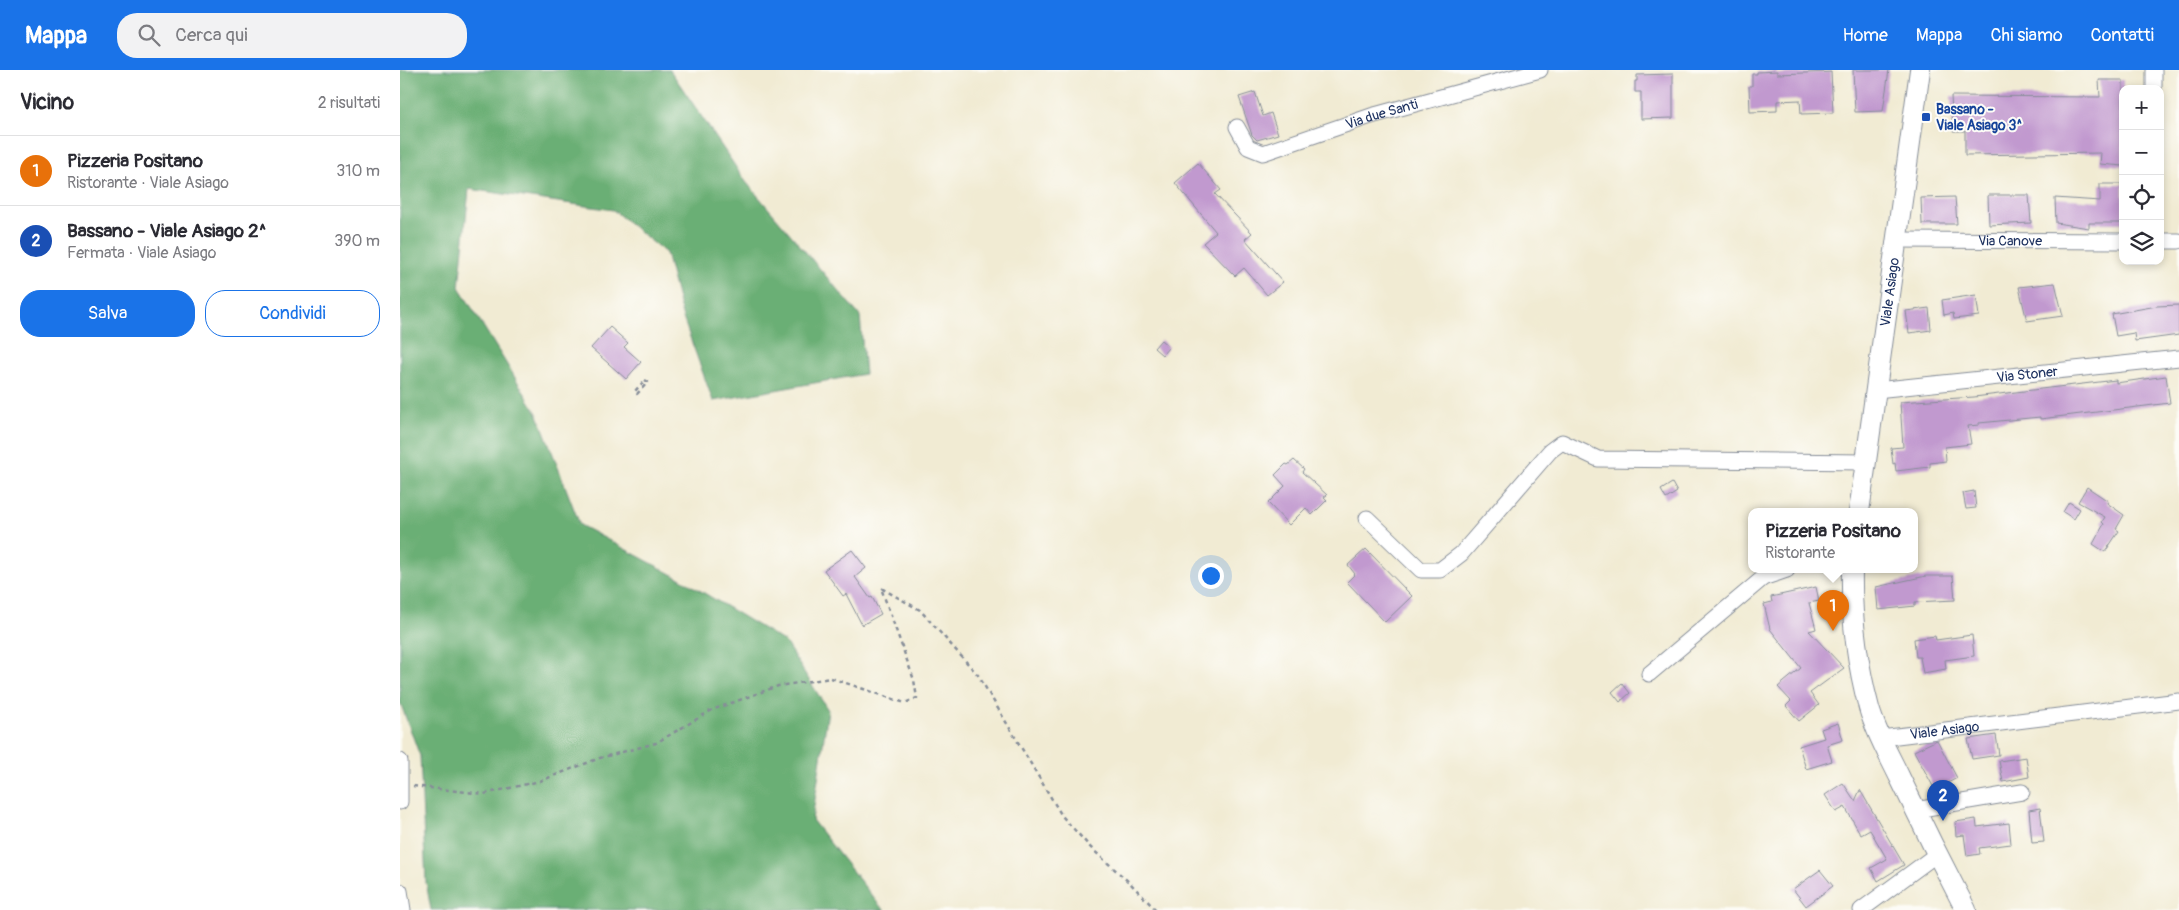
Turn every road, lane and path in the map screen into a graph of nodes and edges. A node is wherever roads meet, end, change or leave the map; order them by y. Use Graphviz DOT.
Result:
graph roads {
  1 [pos="1540,70"];
  2 [pos="1920,70"];
  3 [pos="2154,70"];
  4 [pos="2154,85"];
  5 [pos="1238,127"];
  6 [pos="1896,240"];
  7 [pos="2119,241"];
  8 [pos="2164,241"];
  9 [pos="2179,241"];
  10 [pos="2179,358"];
  11 [pos="1876,390"];
  12 [pos="634,391"];
  13 [pos="1865,462"];
  14 [pos="1859,508"];
  15 [pos="1367,518"];
  16 [pos="1778,573"];
  17 [pos="1852,573"];
  18 [pos="1649,674"];
  19 [pos="2179,701"];
  20 [pos="1881,738"];
  21 [pos="400,761"];
  22 [pos="400,784"];
  23 [pos="2022,792"];
  24 [pos="400,802"];
  25 [pos="1916,810"];
  26 [pos="1937,854"];
  27 [pos="400,892"];
  28 [pos="403,910"];
  29 [pos="1156,910"];
  30 [pos="1861,910"];
  31 [pos="1966,910"];
  1 -- 5 [label="street, Via due Santi"];
  2 -- 6 [label="main road, Viale Asiago"];
  3 -- 4 [label="street"];
  6 -- 7 [label="street, Via Canove"];
  6 -- 11 [label="main road, Viale Asiago"];
  8 -- 9 [label="street"];
  10 -- 11 [label="street, Via Stoner"];
  11 -- 13 [label="main road, Viale Asiago"];
  12 -- 12 [label="path"];
  13 -- 14 [label="main road, Viale Asiago"];
  13 -- 15 [label="street"];
  16 -- 18 [label="street"];
  17 -- 20 [label="main road"];
  19 -- 20 [label="street, Viale Asiago"];
  20 -- 25 [label="main road"];
  21 -- 22 [label="street"];
  22 -- 24 [label="street"];
  22 -- 29 [label="path"];
  23 -- 25 [label="street"];
  25 -- 26 [label="main road"];
  26 -- 30 [label="street"];
  26 -- 31 [label="main road"];
  27 -- 28 [label="street"];
}
